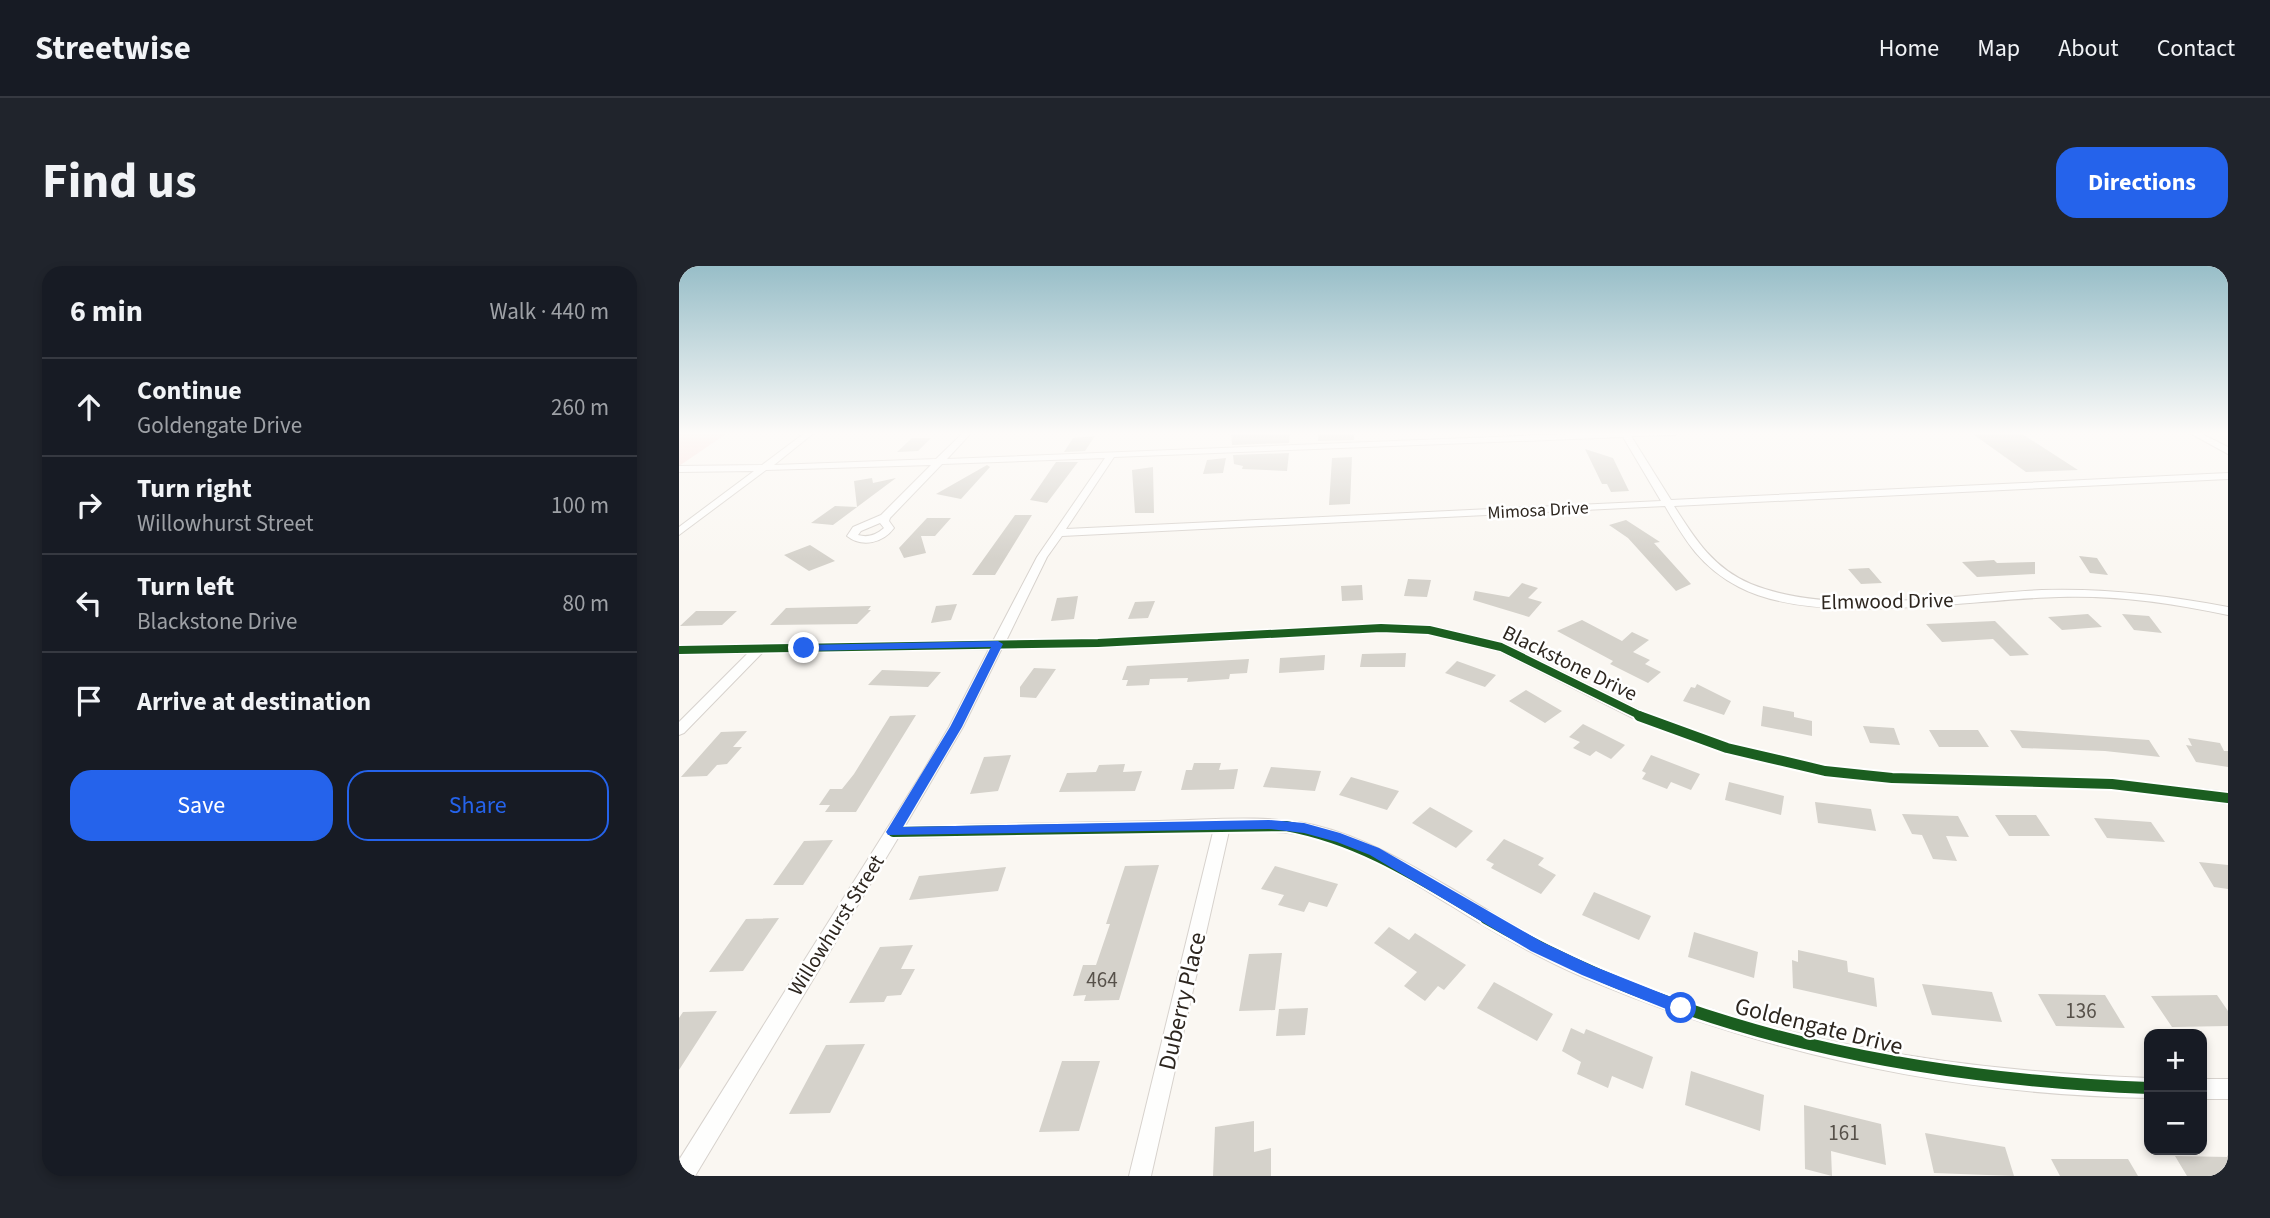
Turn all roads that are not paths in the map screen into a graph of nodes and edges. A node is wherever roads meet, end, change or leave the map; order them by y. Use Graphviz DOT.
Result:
graph roads {
  1 [pos="755,474"];
  2 [pos="927,474"];
  3 [pos="1099,474"];
  4 [pos="1651,474"];
  5 [pos="2228,476"];
  6 [pos="1669,504"];
  7 [pos="885,517"];
  8 [pos="679,532"];
  9 [pos="1057,533"];
  10 [pos="2228,611"];
  11 [pos="998,644"];
  12 [pos="760,648"];
  13 [pos="679,650"];
  14 [pos="679,730"];
  15 [pos="2228,798"];
  16 [pos="1223,825"];
  17 [pos="893,832"];
  18 [pos="2144,1088"];
  19 [pos="2207,1089"];
  20 [pos="2228,1089"];
  21 [pos="682,1176"];
  22 [pos="1140,1176"];
  1 -- 8 [label="street"];
  2 -- 7 [label="street"];
  3 -- 9 [label="street, Willowhurst Street"];
  4 -- 6 [label="street, Elmwood Drive"];
  5 -- 6 [label="street, Mimosa Drive"];
  6 -- 9 [label="street, Mimosa Drive"];
  6 -- 10 [label="street, Elmwood Drive"];
  9 -- 11 [label="street, Willowhurst Street"];
  11 -- 12 [label="street, Blackstone Drive"];
  11 -- 15 [label="street, Blackstone Drive"];
  11 -- 17 [label="street, Willowhurst Street"];
  12 -- 13 [label="street, Blackstone Drive"];
  12 -- 14 [label="street"];
  16 -- 17 [label="street, Goldengate Drive"];
  16 -- 18 [label="street, Goldengate Drive"];
  16 -- 22 [label="street, Duberry Place"];
  17 -- 21 [label="street, Willowhurst Street"];
  19 -- 20 [label="street"];
}
